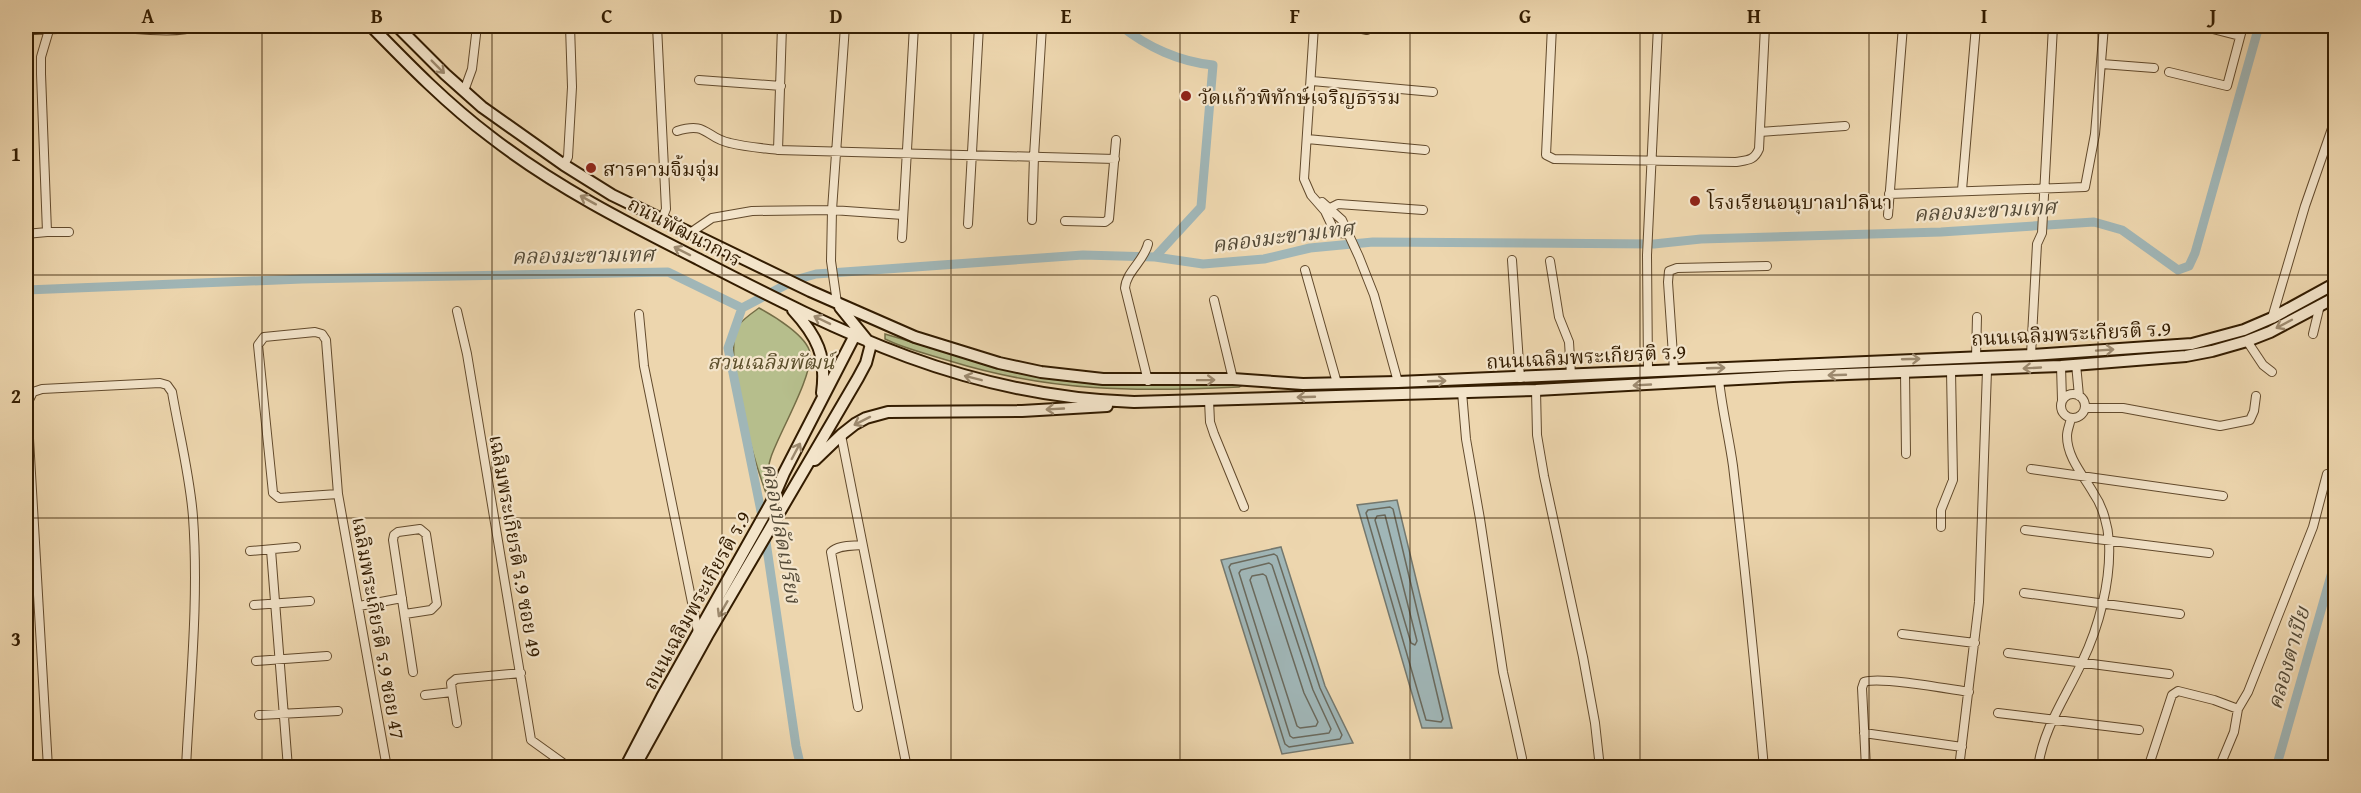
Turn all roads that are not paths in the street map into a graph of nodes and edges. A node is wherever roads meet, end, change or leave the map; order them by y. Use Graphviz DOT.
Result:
graph roads {
  1 [pos="196,26"];
  2 [pos="371,26"];
  3 [pos="398,26"];
  4 [pos="477,26"];
  5 [pos="570,26"];
  6 [pos="657,26"];
  7 [pos="782,26"];
  8 [pos="846,26"];
  9 [pos="914,26"];
  10 [pos="979,26"];
  11 [pos="1042,26"];
  12 [pos="1314,26"];
  13 [pos="1348,26"];
  14 [pos="1552,26"];
  15 [pos="1658,26"];
  16 [pos="1765,26"];
  17 [pos="1903,26"];
  18 [pos="1976,26"];
  19 [pos="2053,26"];
  20 [pos="2104,26"];
  21 [pos="2201,26"];
  22 [pos="2243,26"];
  23 [pos="26,30"];
  24 [pos="49,30"];
  25 [pos="1367,30"];
  26 [pos="2240,36"];
  27 [pos="2102,64"];
  28 [pos="2154,68"];
  29 [pos="2169,72"];
  30 [pos="699,80"];
  31 [pos="1312,81"];
  32 [pos="781,86"];
  33 [pos="464,91"];
  34 [pos="1433,92"];
  35 [pos="2336,117"];
  36 [pos="1845,126"];
  37 [pos="677,131"];
  38 [pos="1760,132"];
  39 [pos="1307,139"];
  40 [pos="1116,140"];
  41 [pos="778,150"];
  42 [pos="1425,150"];
  43 [pos="835,152"];
  44 [pos="905,154"];
  45 [pos="971,155"];
  46 [pos="1034,156"];
  47 [pos="1115,159"];
  48 [pos="1651,160"];
  49 [pos="564,165"];
  50 [pos="2042,189"];
  51 [pos="1962,190"];
  52 [pos="1889,194"];
  53 [pos="1327,209"];
  54 [pos="832,210"];
  55 [pos="1423,210"];
  56 [pos="903,215"];
  57 [pos="1888,215"];
  58 [pos="662,219"];
  59 [pos="1032,220"];
  60 [pos="1065,221"];
  61 [pos="968,224"];
  62 [pos="69,231"];
  63 [pos="47,232"];
  64 [pos="690,233"];
  65 [pos="26,234"];
  66 [pos="902,238"];
  67 [pos="1148,243"];
  68 [pos="1512,260"];
  69 [pos="1550,261"];
  70 [pos="1767,266"];
  71 [pos="1305,270"];
  72 [pos="2336,284"];
  73 [pos="2336,297"];
  74 [pos="1214,300"];
  75 [pos="837,303"];
  76 [pos="788,305"];
  77 [pos="2320,305"];
  78 [pos="457,311"];
  79 [pos="639,314"];
  80 [pos="1977,317"];
  81 [pos="2272,318"];
  82 [pos="890,327"];
  83 [pos="2313,334"];
  84 [pos="859,335"];
  85 [pos="2247,341"];
  86 [pos="871,344"];
  87 [pos="2061,353"];
  88 [pos="2075,353"];
  89 [pos="2031,355"];
  90 [pos="1976,357"];
  91 [pos="2076,364"];
  92 [pos="2061,366"];
  93 [pos="1674,370"];
  94 [pos="1988,370"];
  95 [pos="1648,371"];
  96 [pos="1951,371"];
  97 [pos="1905,372"];
  98 [pos="2272,372"];
  99 [pos="1571,375"];
  100 [pos="1536,377"];
  101 [pos="1520,378"];
  102 [pos="1233,380"];
  103 [pos="1719,380"];
  104 [pos="1148,381"];
  105 [pos="1398,382"];
  106 [pos="1337,383"];
  107 [pos="1536,390"];
  108 [pos="1462,392"];
  109 [pos="2079,396"];
  110 [pos="2256,396"];
  111 [pos="821,399"];
  112 [pos="1209,400"];
  113 [pos="2062,400"];
  114 [pos="1134,402"];
  115 [pos="2085,408"];
  116 [pos="2071,418"];
  117 [pos="841,435"];
  118 [pos="1906,454"];
  119 [pos="2031,469"];
  120 [pos="805,471"];
  121 [pos="2327,474"];
  122 [pos="2083,477"];
  123 [pos="338,494"];
  124 [pos="2223,495"];
  125 [pos="1244,507"];
  126 [pos="1941,527"];
  127 [pos="2025,530"];
  128 [pos="2109,541"];
  129 [pos="861,545"];
  130 [pos="296,547"];
  131 [pos="271,550"];
  132 [pos="250,551"];
  133 [pos="2210,553"];
  134 [pos="748,556"];
  135 [pos="2024,592"];
  136 [pos="402,598"];
  137 [pos="310,601"];
  138 [pos="275,603"];
  139 [pos="2102,603"];
  140 [pos="254,605"];
  141 [pos="359,606"];
  142 [pos="405,614"];
  143 [pos="2180,614"];
  144 [pos="698,632"];
  145 [pos="1902,634"];
  146 [pos="1975,643"];
  147 [pos="2007,653"];
  148 [pos="327,656"];
  149 [pos="279,659"];
  150 [pos="256,661"];
  151 [pos="2082,662"];
  152 [pos="413,672"];
  153 [pos="521,673"];
  154 [pos="2169,674"];
  155 [pos="1969,692"];
  156 [pos="452,693"];
  157 [pos="425,695"];
  158 [pos="858,707"];
  159 [pos="2238,709"];
  160 [pos="338,711"];
  161 [pos="1998,713"];
  162 [pos="260,715"];
  163 [pos="284,715"];
  164 [pos="2052,719"];
  165 [pos="457,723"];
  166 [pos="2139,730"];
  167 [pos="1864,733"];
  168 [pos="1962,747"];
  169 [pos="1522,758"];
  170 [pos="344,765"];
  171 [pos="48,768"];
  172 [pos="186,768"];
  173 [pos="288,768"];
  174 [pos="297,768"];
  175 [pos="387,768"];
  176 [pos="570,768"];
  177 [pos="625,768"];
  178 [pos="634,768"];
  179 [pos="907,768"];
  180 [pos="1600,768"];
  181 [pos="1764,768"];
  182 [pos="1866,768"];
  183 [pos="1959,768"];
  184 [pos="2038,768"];
  185 [pos="2148,768"];
  186 [pos="2219,768"];
  1 -- 24 [label="street"];
  76 -- 2 [label="main road, ถนนพัฒนาการ, one-way"];
  3 -- 33 [label="main road, ถนนพัฒนาการ, one-way"];
  4 -- 33 [label="street"];
  5 -- 49 [label="street"];
  6 -- 58 [label="street"];
  7 -- 32 [label="street"];
  8 -- 43 [label="street"];
  9 -- 44 [label="street"];
  10 -- 45 [label="street"];
  11 -- 46 [label="street"];
  12 -- 31 [label="street"];
  13 -- 25 [label="street"];
  14 -- 48 [label="street"];
  15 -- 48 [label="street"];
  16 -- 38 [label="street"];
  17 -- 52 [label="street"];
  18 -- 51 [label="street"];
  19 -- 50 [label="street"];
  20 -- 27 [label="street"];
  21 -- 26 [label="street"];
  22 -- 26 [label="street"];
  23 -- 24 [label="street"];
  24 -- 63 [label="street"];
  26 -- 29 [label="street"];
  27 -- 28 [label="street"];
  27 -- 50 [label="street"];
  30 -- 32 [label="street"];
  31 -- 34 [label="street"];
  31 -- 39 [label="street"];
  32 -- 41 [label="street"];
  33 -- 49 [label="main road, ถนนพัฒนาการ"];
  35 -- 81 [label="street"];
  36 -- 38 [label="street"];
  37 -- 41 [label="street"];
  38 -- 48 [label="street"];
  39 -- 42 [label="street"];
  39 -- 53 [label="street"];
  40 -- 47 [label="street"];
  41 -- 43 [label="street"];
  43 -- 44 [label="street"];
  43 -- 54 [label="street"];
  44 -- 45 [label="street"];
  44 -- 56 [label="street"];
  45 -- 46 [label="street"];
  45 -- 61 [label="street"];
  46 -- 47 [label="street"];
  46 -- 59 [label="street"];
  47 -- 60 [label="street"];
  48 -- 95 [label="street"];
  49 -- 58 [label="main road, ถนนพัฒนาการ"];
  50 -- 51 [label="street"];
  50 -- 89 [label="street"];
  51 -- 52 [label="street"];
  52 -- 57 [label="street"];
  53 -- 55 [label="street"];
  53 -- 105 [label="street"];
  54 -- 56 [label="street"];
  54 -- 64 [label="street"];
  54 -- 75 [label="street"];
  56 -- 66 [label="street"];
  58 -- 64 [label="main road, ถนนพัฒนาการ"];
  62 -- 63 [label="street"];
  63 -- 65 [label="street"];
  64 -- 75 [label="main road, ถนนพัฒนาการ"];
  67 -- 104 [label="street"];
  68 -- 101 [label="street"];
  69 -- 99 [label="street"];
  70 -- 93 [label="street"];
  71 -- 106 [label="street"];
  72 -- 81 [label="main road, ถนนเฉลิมพระเกียรติ ร.9"];
  73 -- 77 [label="main road, ถนนเฉลิมพระเกียรติ ร.9"];
  74 -- 102 [label="street"];
  75 -- 82 [label="main road, ถนนเฉลิมพระเกียรติ ร.9"];
  75 -- 84 [label="main road"];
  84 -- 76 [label="main road, ถนนพัฒนาการ, one-way"];
  76 -- 111 [label="main road"];
  77 -- 83 [label="street"];
  77 -- 85 [label="main road, ถนนเฉลิมพระเกียรติ ร.9, one-way"];
  78 -- 153 [label="street, เฉลิมพระเกียรติ ร.9 ซอย 49"];
  79 -- 144 [label="street"];
  80 -- 90 [label="street"];
  88 -- 81 [label="main road, ถนนเฉลิมพระเกียรติ ร.9, one-way"];
  82 -- 84 [label="main road"];
  82 -- 104 [label="main road, ถนนเฉลิมพระเกียรติ ร.9"];
  84 -- 86 [label="main road, ถนนเฉลิมพระเกียรติ ร.9"];
  84 -- 111 [label="main road, ถนนเฉลิมพระเกียรติ ร.9"];
  85 -- 91 [label="main road, ถนนเฉลิมพระเกียรติ ร.9"];
  85 -- 98 [label="street"];
  114 -- 86 [label="main road, ถนนเฉลิมพระเกียรติ ร.9, one-way"];
  86 -- 120 [label="main road, ถนนเฉลิมพระเกียรติ ร.9"];
  87 -- 88 [label="main road, ถนนเฉลิมพระเกียรติ ร.9"];
  87 -- 89 [label="main road, ถนนเฉลิมพระเกียรติ ร.9"];
  87 -- 92 [label="main road"];
  88 -- 91 [label="main road"];
  89 -- 90 [label="main road, ถนนเฉลิมพระเกียรติ ร.9"];
  93 -- 90 [label="main road, ถนนเฉลิมพระเกียรติ ร.9, one-way"];
  91 -- 92 [label="main road, ถนนเฉลิมพระเกียรติ ร.9"];
  91 -- 109 [label="street"];
  92 -- 94 [label="main road, ถนนเฉลิมพระเกียรติ ร.9, one-way"];
  92 -- 113 [label="street"];
  93 -- 95 [label="main road, ถนนเฉลิมพระเกียรติ ร.9"];
  94 -- 96 [label="main road, ถนนเฉลิมพระเกียรติ ร.9"];
  94 -- 146 [label="street"];
  95 -- 99 [label="main road, ถนนเฉลิมพระเกียรติ ร.9"];
  96 -- 97 [label="main road, ถนนเฉลิมพระเกียรติ ร.9"];
  96 -- 126 [label="street"];
  97 -- 103 [label="main road, ถนนเฉลิมพระเกียรติ ร.9, one-way"];
  97 -- 118 [label="street"];
  99 -- 100 [label="main road, ถนนเฉลิมพระเกียรติ ร.9"];
  100 -- 101 [label="main road, ถนนเฉลิมพระเกียรติ ร.9"];
  100 -- 107 [label="main road"];
  105 -- 101 [label="main road, ถนนเฉลิมพระเกียรติ ร.9, one-way"];
  104 -- 102 [label="main road, ถนนเฉลิมพระเกียรติ ร.9, one-way"];
  102 -- 106 [label="main road, ถนนเฉลิมพระเกียรติ ร.9"];
  103 -- 107 [label="main road, ถนนเฉลิมพระเกียรติ ร.9, one-way"];
  103 -- 181 [label="street"];
  105 -- 106 [label="main road, ถนนเฉลิมพระเกียรติ ร.9"];
  107 -- 108 [label="main road, ถนนเฉลิมพระเกียรติ ร.9"];
  107 -- 180 [label="street"];
  108 -- 112 [label="main road, ถนนเฉลิมพระเกียรติ ร.9, one-way"];
  108 -- 169 [label="street"];
  109 -- 113 [label="street"];
  109 -- 115 [label="street"];
  110 -- 115 [label="street"];
  134 -- 111 [label="main road, ถนนเฉลิมพระเกียรติ ร.9, one-way"];
  112 -- 114 [label="main road, ถนนเฉลิมพระเกียรติ ร.9"];
  112 -- 125 [label="street"];
  113 -- 116 [label="street"];
  114 -- 117 [label="main road, one-way"];
  115 -- 116 [label="street"];
  116 -- 122 [label="street"];
  117 -- 120 [label="main road"];
  117 -- 129 [label="street"];
  119 -- 122 [label="street"];
  120 -- 134 [label="main road, ถนนเฉลิมพระเกียรติ ร.9"];
  121 -- 159 [label="street"];
  122 -- 124 [label="street"];
  122 -- 128 [label="street"];
  123 -- 123 [label="street, เฉลิมพระเกียรติ ร.9 ซอย 47"];
  123 -- 141 [label="street, เฉลิมพระเกียรติ ร.9 ซอย 47"];
  127 -- 128 [label="street"];
  128 -- 133 [label="street"];
  128 -- 139 [label="street"];
  129 -- 158 [label="street"];
  129 -- 179 [label="street"];
  130 -- 131 [label="street"];
  131 -- 132 [label="street"];
  131 -- 138 [label="street"];
  134 -- 144 [label="main road, ถนนเฉลิมพระเกียรติ ร.9"];
  134 -- 178 [label="main road, ถนนเฉลิมพระเกียรติ ร.9, one-way"];
  135 -- 139 [label="street"];
  136 -- 141 [label="street"];
  136 -- 142 [label="street"];
  136 -- 142 [label="street"];
  137 -- 138 [label="street"];
  138 -- 140 [label="street"];
  138 -- 149 [label="street"];
  139 -- 143 [label="street"];
  139 -- 151 [label="street"];
  141 -- 175 [label="street, เฉลิมพระเกียรติ ร.9 ซอย 47"];
  142 -- 152 [label="street"];
  144 -- 177 [label="main road, ถนนเฉลิมพระเกียรติ ร.9"];
  145 -- 146 [label="street"];
  146 -- 155 [label="street"];
  147 -- 151 [label="street"];
  148 -- 149 [label="street"];
  149 -- 150 [label="street"];
  149 -- 163 [label="street"];
  151 -- 154 [label="street"];
  151 -- 164 [label="street"];
  153 -- 156 [label="street"];
  153 -- 176 [label="street, เฉลิมพระเกียรติ ร.9 ซอย 49"];
  155 -- 167 [label="street"];
  155 -- 168 [label="street"];
  156 -- 157 [label="street"];
  156 -- 165 [label="street"];
  159 -- 185 [label="street"];
  159 -- 186 [label="street"];
  160 -- 163 [label="street"];
  161 -- 164 [label="street"];
  162 -- 163 [label="street"];
  163 -- 173 [label="street"];
  164 -- 166 [label="street"];
  164 -- 184 [label="street"];
  167 -- 168 [label="street"];
  167 -- 182 [label="street"];
  168 -- 183 [label="street"];
  170 -- 174 [label="street"];
  171 -- 172 [label="street"];
}
